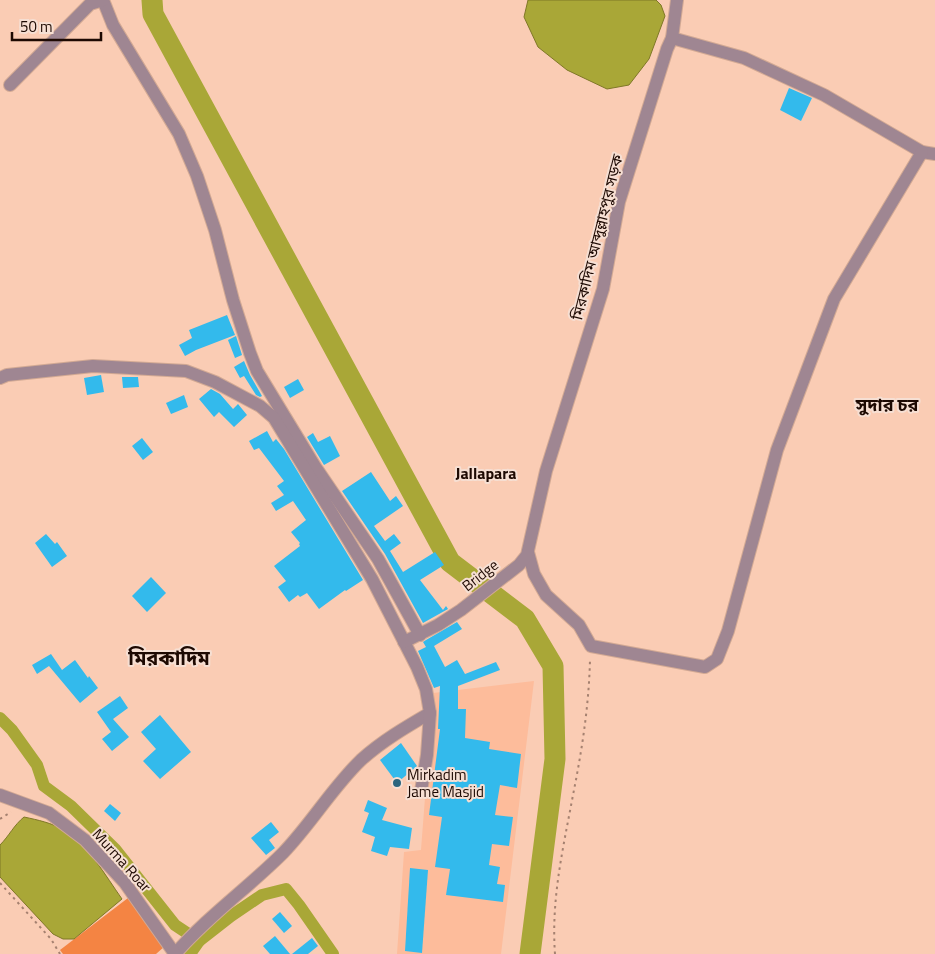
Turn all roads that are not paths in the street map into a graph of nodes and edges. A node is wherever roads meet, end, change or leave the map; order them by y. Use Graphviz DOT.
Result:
graph roads {
  1 [pos="103,0"];
  2 [pos="677,0"];
  3 [pos="672,38"];
  4 [pos="10,85"];
  5 [pos="922,152"];
  6 [pos="935,154"];
  7 [pos="0,378"];
  8 [pos="528,552"];
  9 [pos="519,565"];
  10 [pos="420,634"];
  11 [pos="404,642"];
  12 [pos="430,713"];
  13 [pos="421,791"];
  14 [pos="0,795"];
  15 [pos="175,954"];
  1 -- 4 [label="street"];
  1 -- 10 [label="street"];
  2 -- 3 [label="street, মিরকাদিম আব্দুল্লাহপুর সড়ক"];
  3 -- 5 [label="street"];
  3 -- 8 [label="street, মিরকাদিম আব্দুল্লাহপুর সড়ক"];
  5 -- 6 [label="street"];
  5 -- 8 [label="street"];
  7 -- 11 [label="street"];
  8 -- 9 [label="street, মিরকাদিম আব্দুল্লাহপুর সড়ক"];
  9 -- 10 [label="street, Bridge"];
  10 -- 11 [label="street, Bridge"];
  11 -- 12 [label="street"];
  12 -- 13 [label="street"];
  12 -- 15 [label="street"];
  14 -- 15 [label="street, Murma Roar"];
}
